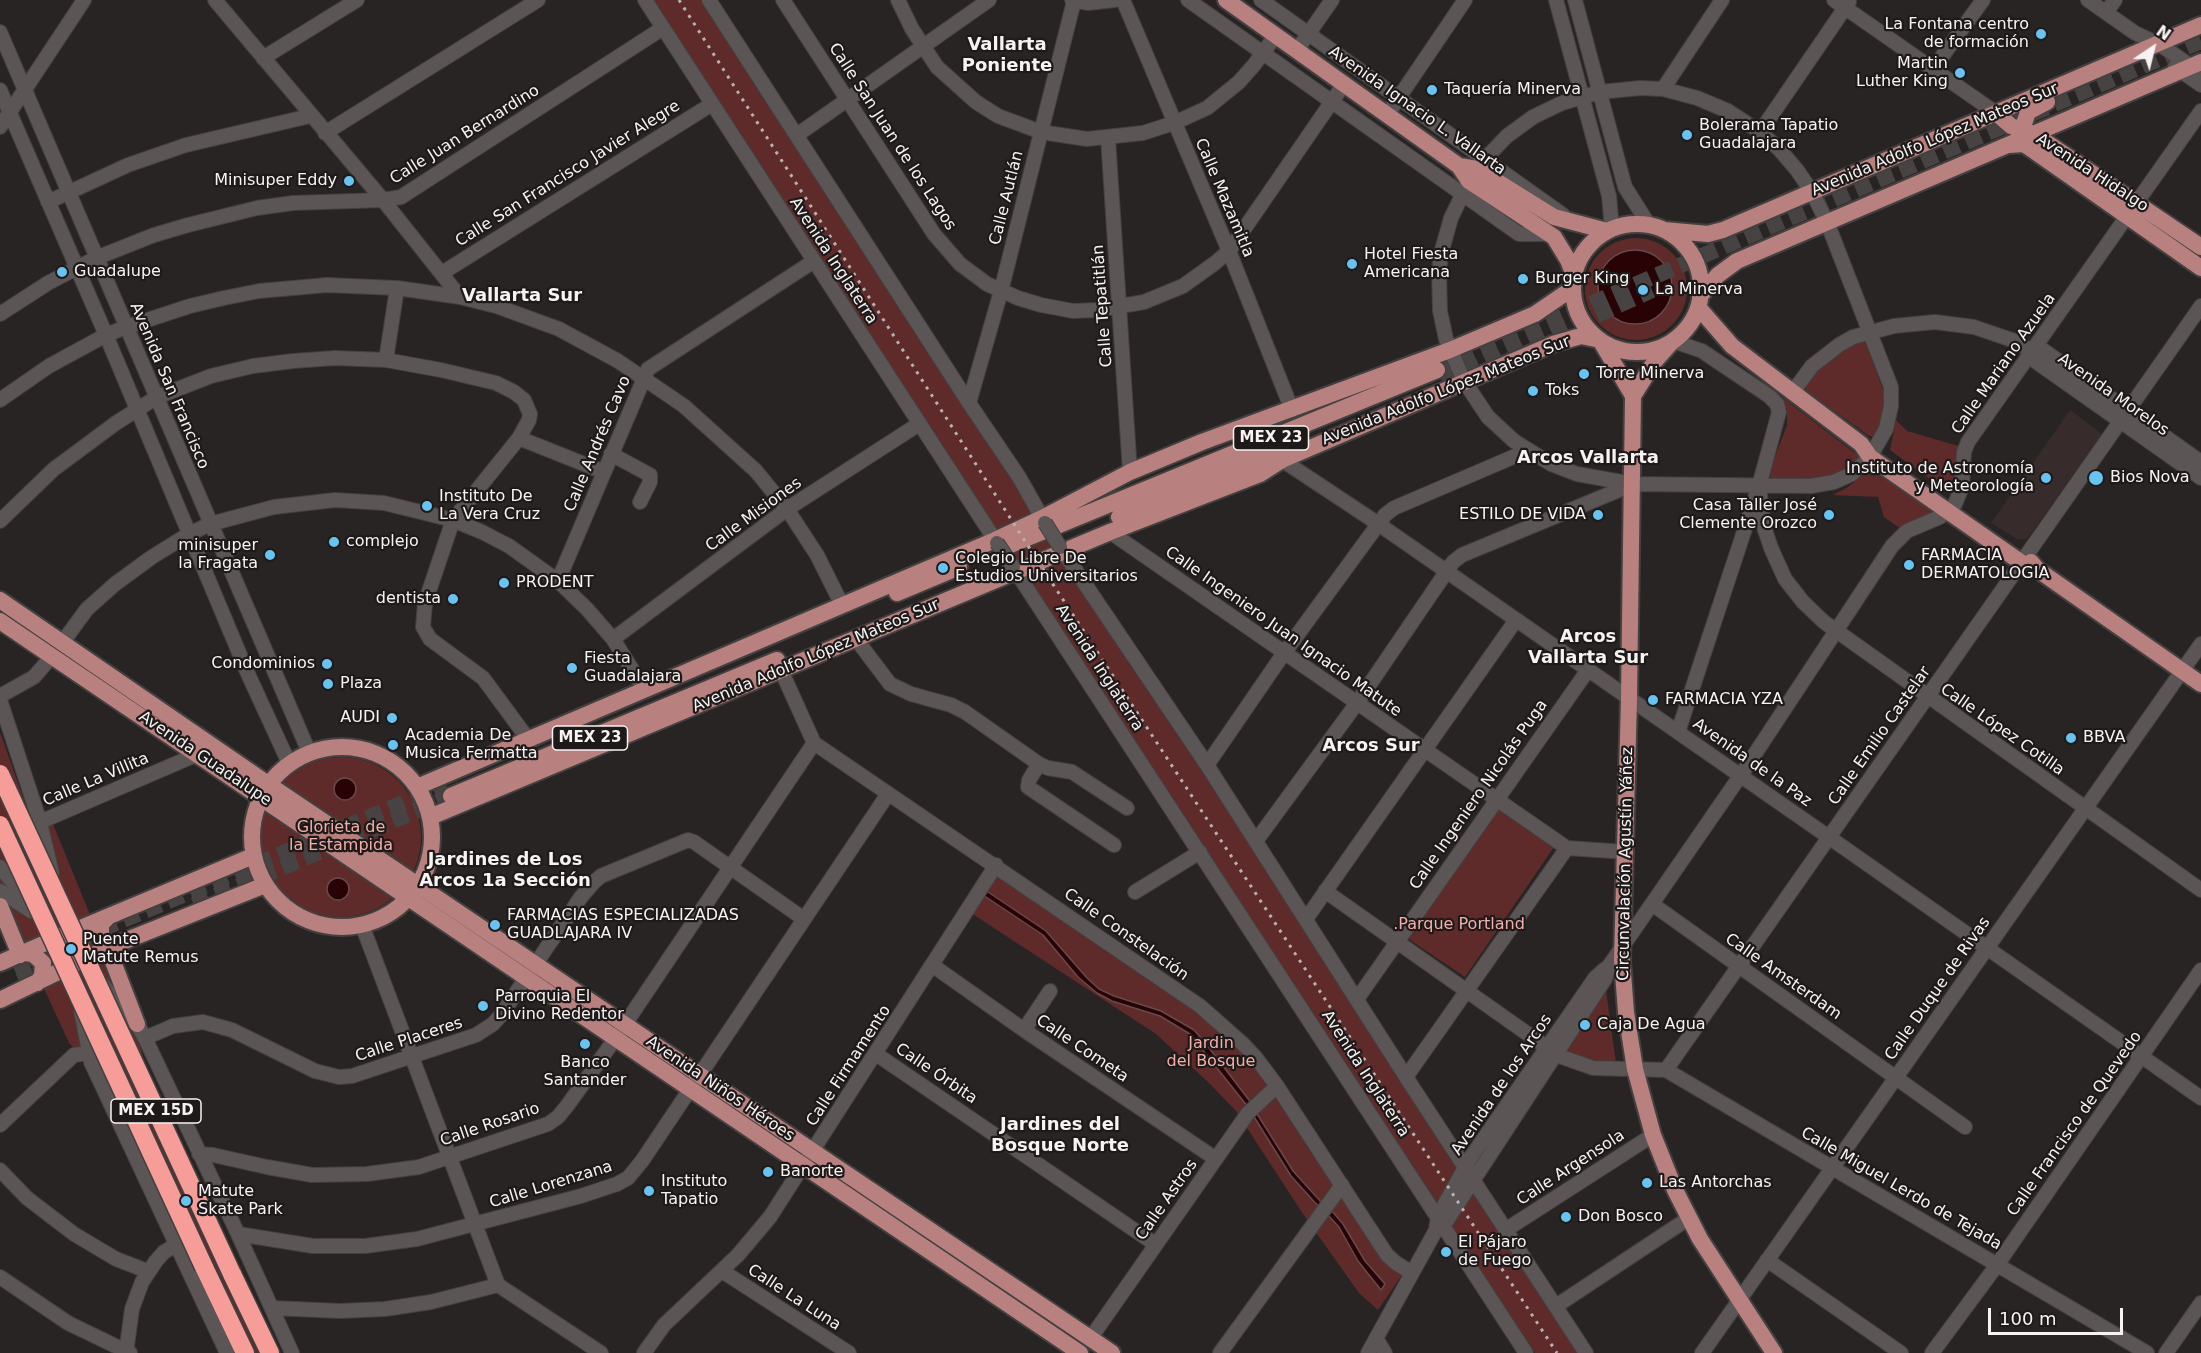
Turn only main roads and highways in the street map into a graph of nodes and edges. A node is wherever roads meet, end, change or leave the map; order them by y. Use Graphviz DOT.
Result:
graph roads {
  1 [pos="1226,0"];
  2 [pos="2201,26"];
  3 [pos="2194,68"];
  4 [pos="2095,71"];
  5 [pos="1996,113"];
  6 [pos="2030,133"];
  7 [pos="2008,145"];
  8 [pos="1473,176"];
  9 [pos="2133,210"];
  10 [pos="1657,228"];
  11 [pos="1609,230"];
  12 [pos="2201,248"];
  13 [pos="2201,268"];
  14 [pos="1574,282"];
  15 [pos="1699,302"];
  16 [pos="1600,340"];
  17 [pos="1673,341"];
  18 [pos="1633,396"];
  19 [pos="1202,442"];
  20 [pos="1282,459"];
  21 [pos="1105,505"];
  22 [pos="1131,512"];
  23 [pos="0,600"];
  24 [pos="0,621"];
  25 [pos="57,649"];
  26 [pos="726,674"];
  27 [pos="667,680"];
  28 [pos="2201,684"];
  29 [pos="687,711"];
  30 [pos="0,774"];
  31 [pos="417,787"];
  32 [pos="264,790"];
  33 [pos="449,790"];
  34 [pos="430,817"];
  35 [pos="0,825"];
  36 [pos="253,856"];
  37 [pos="266,885"];
  38 [pos="414,891"];
  39 [pos="0,906"];
  40 [pos="107,918"];
  41 [pos="112,946"];
  42 [pos="13,966"];
  43 [pos="531,971"];
  44 [pos="37,984"];
  45 [pos="0,989"];
  46 [pos="0,1000"];
  47 [pos="141,1031"];
  48 [pos="246,1353"];
  49 [pos="270,1353"];
  50 [pos="1080,1353"];
  51 [pos="1112,1353"];
  52 [pos="1774,1353"];
  1 -- 8 [label="main road, Avenida Ignacio L. Vallarta"];
  2 -- 4 [label="main road, Avenida Adolfo López Mateos Sur"];
  3 -- 6 [label="main road, Avenida Adolfo López Mateos Sur"];
  4 -- 5 [label="main road, Avenida Adolfo López Mateos Sur"];
  4 -- 6 [label="main road"];
  5 -- 6 [label="main road, Avenida Hidalgo"];
  5 -- 10 [label="main road, Avenida Adolfo López Mateos Sur"];
  6 -- 7 [label="main road, Avenida Adolfo López Mateos Sur"];
  6 -- 9 [label="main road, Avenida Hidalgo"];
  7 -- 9 [label="main road, Avenida Hidalgo"];
  7 -- 15 [label="main road, Avenida Adolfo López Mateos Sur"];
  8 -- 11 [label="main road, Avenida Ignacio L. Vallarta"];
  8 -- 14 [label="main road, Avenida Ignacio L. Vallarta"];
  9 -- 12 [label="main road, Avenida Hidalgo"];
  9 -- 13 [label="main road, Avenida Hidalgo"];
  10 -- 11 [label="main road"];
  10 -- 15 [label="main road"];
  11 -- 14 [label="main road"];
  14 -- 16 [label="main road"];
  14 -- 19 [label="main road"];
  15 -- 17 [label="main road"];
  15 -- 28 [label="main road"];
  16 -- 17 [label="main road"];
  16 -- 18 [label="main road"];
  16 -- 20 [label="main road, Avenida Adolfo López Mateos Sur"];
  17 -- 18 [label="main road"];
  18 -- 52 [label="main road, Circunvalación Agustín Yáñez"];
  19 -- 21 [label="main road"];
  19 -- 27 [label="main road"];
  20 -- 22 [label="main road"];
  20 -- 29 [label="main road, Avenida Adolfo López Mateos Sur"];
  21 -- 22 [label="main road, Avenida Adolfo López Mateos Sur / MEX 23"];
  21 -- 26 [label="main road, Avenida Adolfo López Mateos Sur / MEX 23"];
  22 -- 26 [label="main road, Avenida Adolfo López Mateos Sur / MEX 23"];
  23 -- 25 [label="main road, Avenida Guadalupe"];
  24 -- 25 [label="main road, Avenida Guadalupe"];
  25 -- 32 [label="main road, Avenida Guadalupe"];
  25 -- 32 [label="main road, Avenida Guadalupe"];
  26 -- 27 [label="main road"];
  26 -- 29 [label="main road"];
  26 -- 33 [label="main road, Avenida Adolfo López Mateos Sur / MEX 23"];
  27 -- 31 [label="main road"];
  29 -- 34 [label="main road, Avenida Adolfo López Mateos Sur"];
  30 -- 49 [label="highway, MEX 15D, bridge"];
  31 -- 32 [label="main road"];
  31 -- 34 [label="main road"];
  32 -- 36 [label="main road"];
  32 -- 38 [label="main road, Avenida Niños Héroes"];
  34 -- 38 [label="main road"];
  35 -- 48 [label="highway, MEX 15D, bridge"];
  36 -- 37 [label="main road"];
  36 -- 40 [label="main road"];
  37 -- 38 [label="main road"];
  37 -- 41 [label="main road"];
  38 -- 43 [label="main road, Avenida Niños Héroes"];
  39 -- 42 [label="main road"];
  40 -- 41 [label="main road"];
  40 -- 42 [label="main road"];
  41 -- 44 [label="main road"];
  41 -- 47 [label="main road"];
  42 -- 44 [label="main road"];
  42 -- 45 [label="main road"];
  43 -- 50 [label="main road, Avenida Niños Héroes"];
  43 -- 51 [label="main road, Avenida Niños Héroes"];
  44 -- 46 [label="main road"];
}
